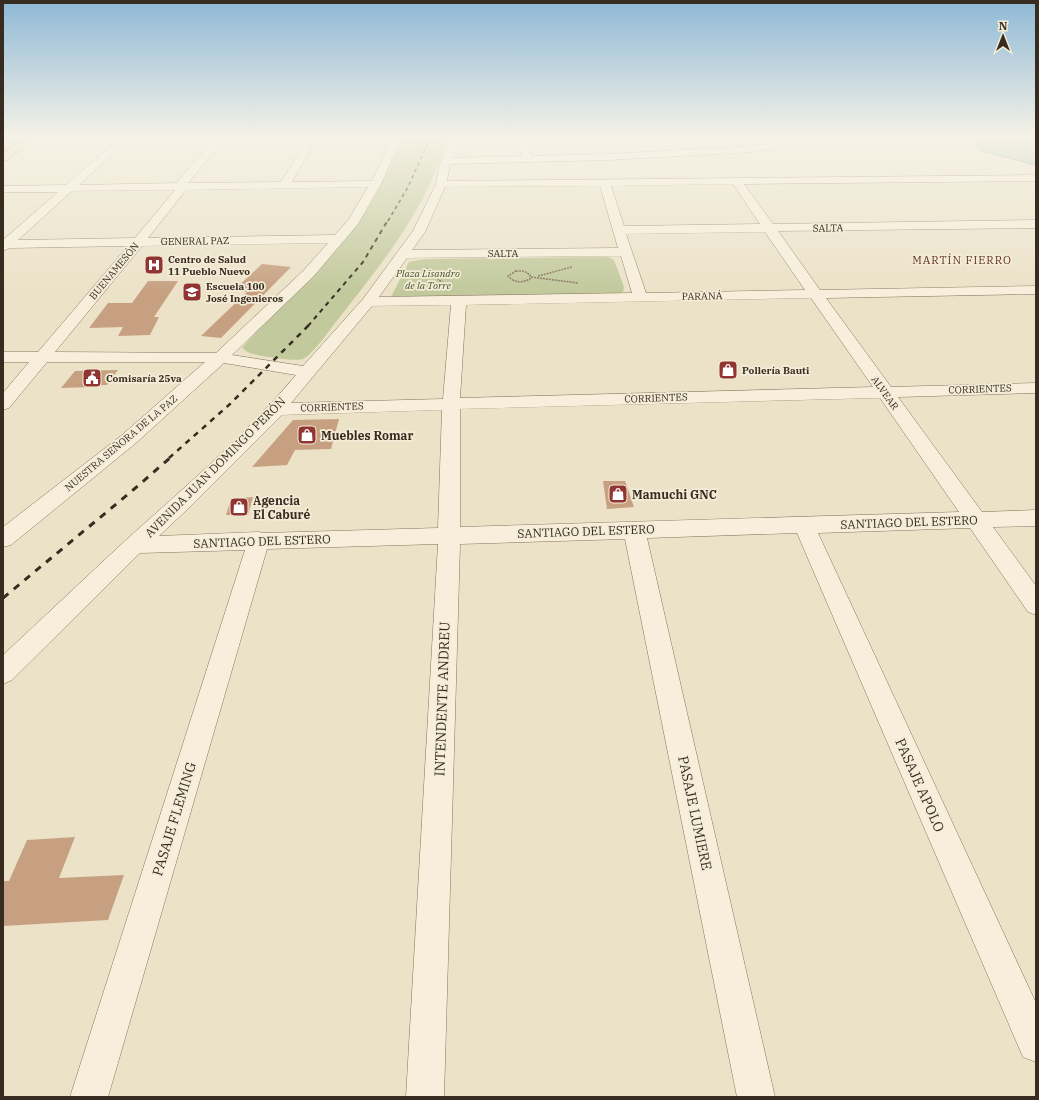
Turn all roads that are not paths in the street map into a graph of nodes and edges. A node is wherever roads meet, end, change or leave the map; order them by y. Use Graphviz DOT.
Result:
graph roads {
  1 [pos="67,189"];
  2 [pos="180,189"];
  3 [pos="373,189"];
  4 [pos="439,189"];
  5 [pos="606,189"];
  6 [pos="741,189"];
  7 [pos="1036,224"];
  8 [pos="769,229"];
  9 [pos="619,230"];
  10 [pos="338,239"];
  11 [pos="139,242"];
  12 [pos="4,245"];
  13 [pos="626,252"];
  14 [pos="409,254"];
  15 [pos="1036,290"];
  16 [pos="815,294"];
  17 [pos="454,295"];
  18 [pos="640,297"];
  19 [pos="368,302"];
  20 [pos="3,358"];
  21 [pos="41,358"];
  22 [pos="220,358"];
  23 [pos="307,372"];
  24 [pos="1036,388"];
  25 [pos="885,392"];
  26 [pos="3,404"];
  27 [pos="451,404"];
  28 [pos="277,409"];
  29 [pos="1036,518"];
  30 [pos="975,520"];
  31 [pos="804,525"];
  32 [pos="634,530"];
  33 [pos="449,536"];
  34 [pos="3,539"];
  35 [pos="260,540"];
  36 [pos="135,545"];
  37 [pos="1036,605"];
  38 [pos="3,672"];
  39 [pos="1036,1044"];
  40 [pos="90,1097"];
  41 [pos="425,1097"];
  42 [pos="756,1097"];
  1 -- 12 [label="street"];
  2 -- 11 [label="street, BUENAMESÓN"];
  3 -- 10 [label="street, NUESTRA SEÑORA DE LA PAZ"];
  4 -- 14 [label="street, AVENIDA JUAN DOMINGO PERÓN"];
  5 -- 9 [label="street"];
  6 -- 8 [label="street, ALVEAR"];
  7 -- 8 [label="street, SALTA"];
  8 -- 9 [label="street, SALTA"];
  8 -- 16 [label="street, ALVEAR"];
  9 -- 13 [label="street"];
  10 -- 11 [label="street, GENERAL PAZ"];
  10 -- 22 [label="street, NUESTRA SEÑORA DE LA PAZ"];
  11 -- 12 [label="street, GENERAL PAZ"];
  11 -- 21 [label="street, BUENAMESÓN"];
  13 -- 14 [label="street, SALTA"];
  13 -- 18 [label="street"];
  14 -- 19 [label="street, AVENIDA JUAN DOMINGO PERÓN"];
  15 -- 16 [label="street, PARANÁ"];
  16 -- 18 [label="street, PARANÁ"];
  16 -- 25 [label="street, ALVEAR"];
  17 -- 18 [label="street, PARANÁ"];
  17 -- 19 [label="street, PARANÁ"];
  17 -- 27 [label="street, INTENDENTE ANDREU"];
  19 -- 23 [label="street, AVENIDA JUAN DOMINGO PERÓN"];
  20 -- 21 [label="street"];
  21 -- 22 [label="street"];
  21 -- 26 [label="street, BUENAMESÓN"];
  22 -- 23 [label="street"];
  22 -- 34 [label="street, NUESTRA SEÑORA DE LA PAZ"];
  23 -- 28 [label="street, AVENIDA JUAN DOMINGO PERÓN"];
  24 -- 25 [label="street, CORRIENTES"];
  25 -- 27 [label="street, CORRIENTES"];
  25 -- 30 [label="street, ALVEAR"];
  27 -- 28 [label="street, CORRIENTES"];
  27 -- 33 [label="street, INTENDENTE ANDREU"];
  28 -- 36 [label="street, AVENIDA JUAN DOMINGO PERÓN"];
  29 -- 30 [label="street, SANTIAGO DEL ESTERO"];
  30 -- 31 [label="street, SANTIAGO DEL ESTERO"];
  30 -- 37 [label="street, ALVEAR"];
  31 -- 32 [label="street, SANTIAGO DEL ESTERO"];
  31 -- 39 [label="street, PASAJE APOLO"];
  32 -- 33 [label="street, SANTIAGO DEL ESTERO"];
  32 -- 42 [label="street, PASAJE LUMIERE"];
  33 -- 35 [label="street, SANTIAGO DEL ESTERO"];
  33 -- 41 [label="street, INTENDENTE ANDREU"];
  35 -- 36 [label="street, SANTIAGO DEL ESTERO"];
  35 -- 40 [label="street, PASAJE FLEMING"];
  36 -- 38 [label="street, AVENIDA JUAN DOMINGO PERÓN"];
}
